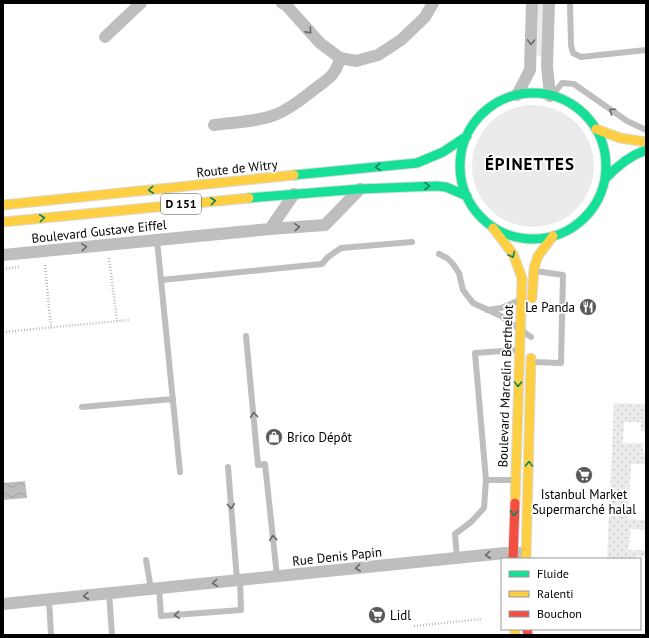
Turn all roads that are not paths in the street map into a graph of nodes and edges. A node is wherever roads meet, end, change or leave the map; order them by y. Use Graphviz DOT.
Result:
graph roads {
  1 [pos="141,3"];
  2 [pos="282,3"];
  3 [pos="433,3"];
  4 [pos="532,3"];
  5 [pos="549,3"];
  6 [pos="570,3"];
  7 [pos="105,38"];
  8 [pos="646,50"];
  9 [pos="340,58"];
  10 [pos="517,95"];
  11 [pos="551,96"];
  12 [pos="214,125"];
  13 [pos="596,129"];
  14 [pos="646,130"];
  15 [pos="467,136"];
  16 [pos="646,142"];
  17 [pos="646,150"];
  18 [pos="605,179"];
  19 [pos="360,189"];
  20 [pos="294,194"];
  21 [pos="467,196"];
  22 [pos="3,205"];
  23 [pos="3,222"];
  24 [pos="490,224"];
  25 [pos="270,229"];
  26 [pos="553,236"];
  27 [pos="157,240"];
  28 [pos="412,242"];
  29 [pos="439,254"];
  30 [pos="3,255"];
  31 [pos="534,271"];
  32 [pos="161,280"];
  33 [pos="532,293"];
  34 [pos="521,299"];
  35 [pos="532,308"];
  36 [pos="487,310"];
  37 [pos="520,329"];
  38 [pos="531,333"];
  39 [pos="246,336"];
  40 [pos="519,350"];
  41 [pos="531,362"];
  42 [pos="172,399"];
  43 [pos="82,407"];
  44 [pos="228,467"];
  45 [pos="180,472"];
  46 [pos="486,480"];
  47 [pos="515,480"];
  48 [pos="513,556"];
  49 [pos="526,557"];
  50 [pos="457,558"];
  51 [pos="146,560"];
  52 [pos="277,576"];
  53 [pos="238,580"];
  54 [pos="155,589"];
  55 [pos="109,593"];
  56 [pos="49,599"];
  57 [pos="3,604"];
  58 [pos="51,635"];
  59 [pos="112,635"];
  1 -- 7 [label="street"];
  2 -- 9 [label="street, one-way"];
  3 -- 9 [label="street"];
  4 -- 10 [label="street, one-way"];
  5 -- 11 [label="street"];
  6 -- 8 [label="lane"];
  9 -- 12 [label="street"];
  10 -- 11 [label="main road"];
  10 -- 15 [label="main road"];
  11 -- 13 [label="main road"];
  14 -- 11 [label="lane, one-way"];
  13 -- 16 [label="main road"];
  13 -- 18 [label="main road"];
  15 -- 21 [label="main road"];
  15 -- 22 [label="main road, Route de Witry / D 151, one-way"];
  17 -- 18 [label="main road"];
  18 -- 26 [label="main road"];
  19 -- 20 [label="main road, D 151"];
  19 -- 21 [label="main road, D 151, one-way"];
  25 -- 19 [label="street, Boulevard Gustave Eiffel, one-way"];
  23 -- 20 [label="main road, D 151, one-way"];
  20 -- 25 [label="street"];
  21 -- 24 [label="main road"];
  24 -- 26 [label="main road"];
  24 -- 34 [label="main road, Boulevard Marcelin Berthelot, one-way"];
  25 -- 27 [label="street, Boulevard Gustave Eiffel"];
  26 -- 31 [label="main road, Boulevard Marcelin Berthelot"];
  30 -- 27 [label="street, Boulevard Gustave Eiffel, one-way"];
  27 -- 32 [label="lane"];
  28 -- 32 [label="lane"];
  29 -- 36 [label="lane"];
  31 -- 33 [label="main road, Boulevard Marcelin Berthelot"];
  31 -- 41 [label="lane"];
  32 -- 42 [label="lane"];
  33 -- 34 [label="lane"];
  33 -- 35 [label="main road, Boulevard Marcelin Berthelot"];
  34 -- 36 [label="lane"];
  34 -- 37 [label="main road, Boulevard Marcelin Berthelot"];
  36 -- 37 [label="lane"];
  37 -- 38 [label="lane"];
  37 -- 40 [label="main road, Boulevard Marcelin Berthelot"];
  38 -- 41 [label="main road, Boulevard Marcelin Berthelot"];
  52 -- 39 [label="lane, one-way"];
  40 -- 46 [label="lane"];
  40 -- 47 [label="main road, Boulevard Marcelin Berthelot, one-way"];
  49 -- 41 [label="main road, Boulevard Marcelin Berthelot, one-way"];
  42 -- 43 [label="lane"];
  42 -- 45 [label="lane"];
  44 -- 53 [label="lane, one-way"];
  46 -- 47 [label="lane"];
  46 -- 50 [label="lane"];
  47 -- 48 [label="main road, Boulevard Marcelin Berthelot, one-way"];
  48 -- 49 [label="street, Rue Denis Papin"];
  48 -- 50 [label="street, Rue Denis Papin, one-way"];
  50 -- 52 [label="street, Rue Denis Papin, one-way"];
  51 -- 54 [label="lane"];
  52 -- 53 [label="street, Rue Denis Papin"];
  53 -- 54 [label="street, Rue Denis Papin, one-way"];
  53 -- 54 [label="lane, one-way"];
  54 -- 55 [label="street, Rue Denis Papin"];
  55 -- 56 [label="street, Rue Denis Papin, one-way"];
  55 -- 59 [label="lane"];
  56 -- 57 [label="street, Rue Denis Papin"];
  56 -- 58 [label="lane"];
}
